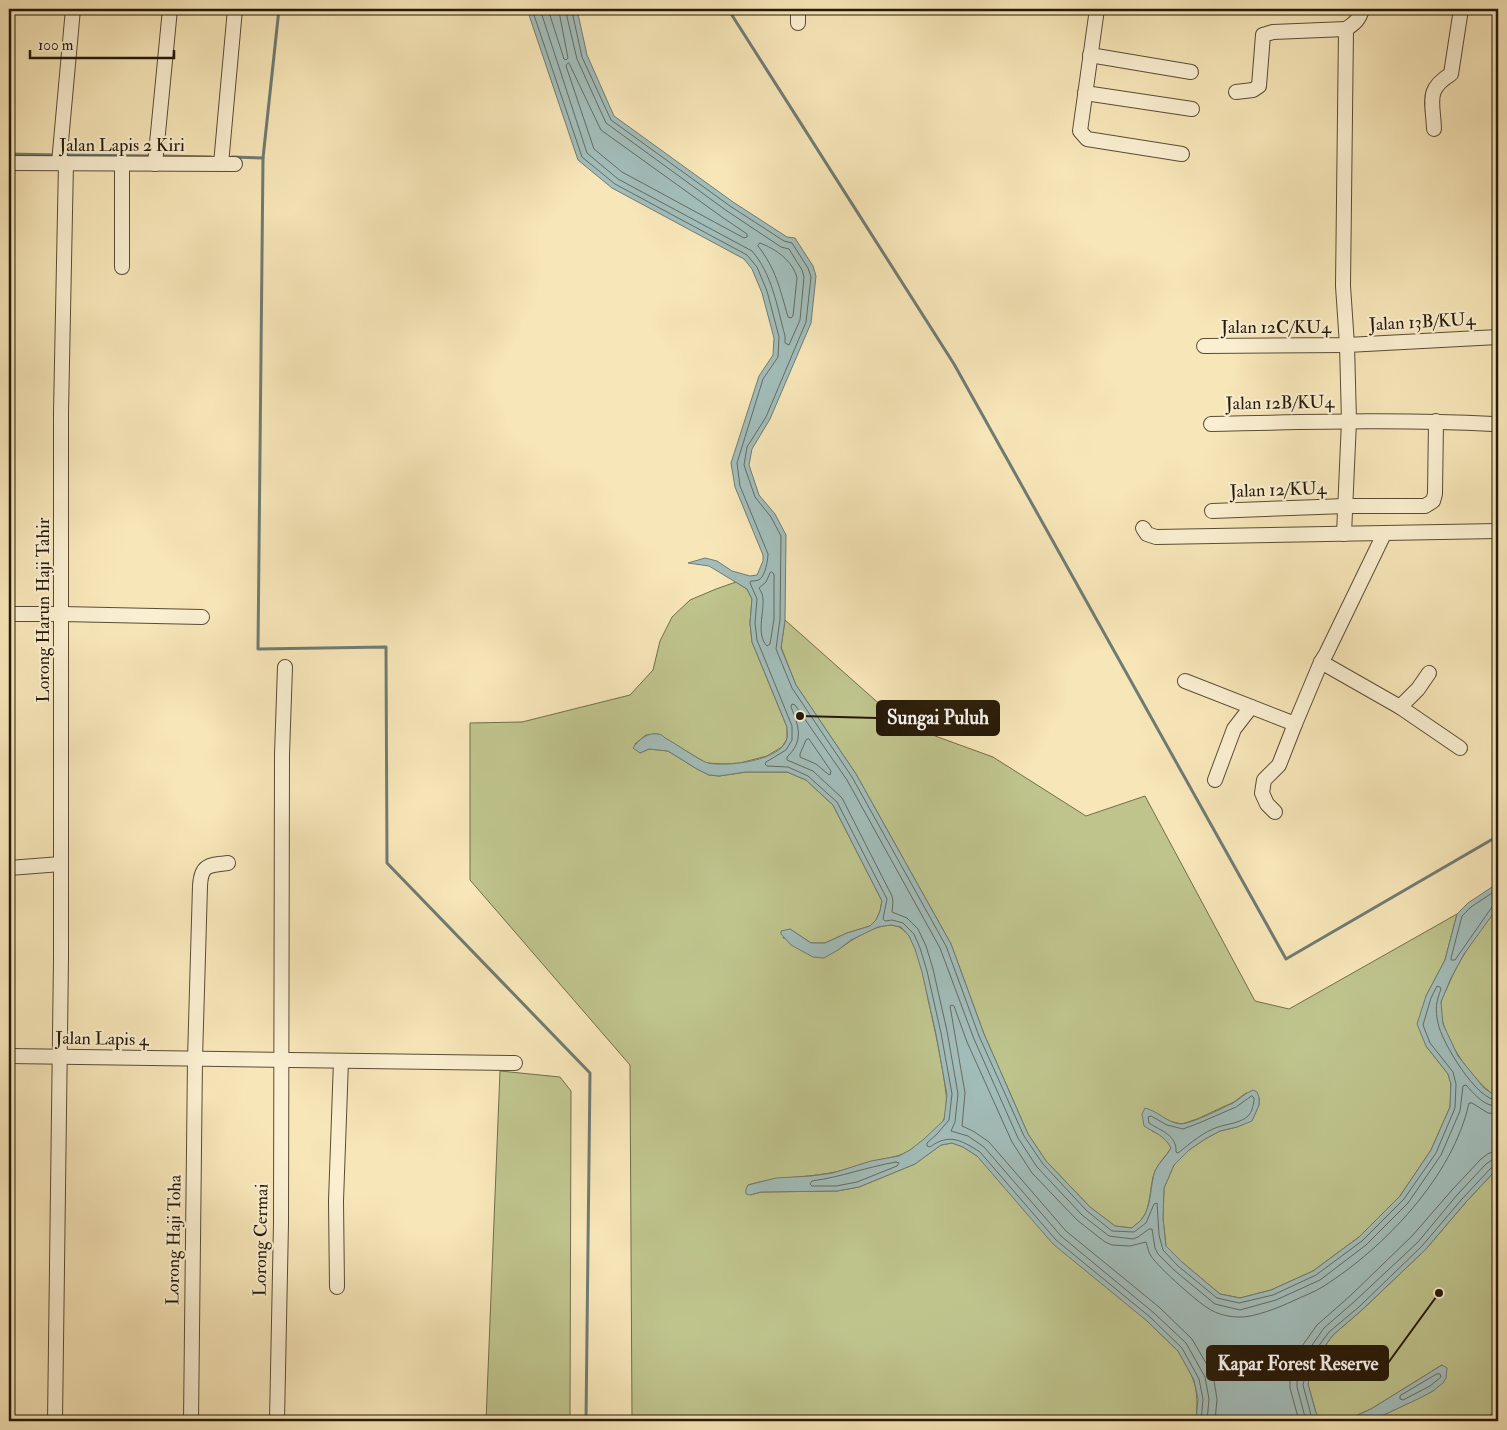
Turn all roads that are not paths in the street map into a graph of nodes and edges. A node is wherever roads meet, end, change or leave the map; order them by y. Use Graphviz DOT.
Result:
graph roads {
  1 [pos="73,9"];
  2 [pos="170,9"];
  3 [pos="235,9"];
  4 [pos="798,9"];
  5 [pos="1097,9"];
  6 [pos="1362,9"];
  7 [pos="1461,9"];
  8 [pos="798,23"];
  9 [pos="1346,29"];
  10 [pos="1090,55"];
  11 [pos="1191,72"];
  12 [pos="1236,92"];
  13 [pos="1085,93"];
  14 [pos="1192,109"];
  15 [pos="1434,129"];
  16 [pos="1182,154"];
  17 [pos="156,158"];
  18 [pos="61,162"];
  19 [pos="9,163"];
  20 [pos="122,163"];
  21 [pos="122,267"];
  22 [pos="1498,337"];
  23 [pos="1347,345"];
  24 [pos="1204,346"];
  25 [pos="1349,421"];
  26 [pos="1436,421"];
  27 [pos="1498,422"];
  28 [pos="1211,424"];
  29 [pos="1346,506"];
  30 [pos="1212,511"];
  31 [pos="1143,528"];
  32 [pos="1498,532"];
  33 [pos="1344,534"];
  34 [pos="1384,534"];
  35 [pos="9,614"];
  36 [pos="62,614"];
  37 [pos="202,617"];
  38 [pos="1321,662"];
  39 [pos="285,667"];
  40 [pos="1429,673"];
  41 [pos="1185,681"];
  42 [pos="1251,707"];
  43 [pos="1400,707"];
  44 [pos="1295,724"];
  45 [pos="1460,748"];
  46 [pos="1215,780"];
  47 [pos="1275,812"];
  48 [pos="228,863"];
  49 [pos="61,864"];
  50 [pos="9,868"];
  51 [pos="9,1056"];
  52 [pos="60,1057"];
  53 [pos="195,1059"];
  54 [pos="282,1060"];
  55 [pos="341,1060"];
  56 [pos="515,1063"];
  57 [pos="337,1287"];
  58 [pos="55,1421"];
  59 [pos="191,1421"];
  60 [pos="277,1421"];
  1 -- 18 [label="street, Lorong Harun Haji Tahir"];
  2 -- 17 [label="street"];
  3 -- 17 [label="street, Jalan Lapis 2 Kiri"];
  4 -- 8 [label="street"];
  5 -- 10 [label="street"];
  6 -- 9 [label="street"];
  7 -- 15 [label="street"];
  9 -- 12 [label="street"];
  9 -- 23 [label="street"];
  10 -- 11 [label="street"];
  10 -- 13 [label="street"];
  13 -- 14 [label="street"];
  13 -- 16 [label="street"];
  17 -- 20 [label="street, Jalan Lapis 2 Kiri"];
  18 -- 19 [label="street, Jalan Lapis 2 Kiri"];
  18 -- 20 [label="street, Jalan Lapis 2 Kiri"];
  18 -- 36 [label="street, Lorong Harun Haji Tahir"];
  20 -- 21 [label="street"];
  22 -- 23 [label="street, Jalan 13B/KU4"];
  23 -- 24 [label="street, Jalan 12C/KU4"];
  23 -- 25 [label="street"];
  25 -- 26 [label="street, Jalan 12B/KU4"];
  25 -- 28 [label="street, Jalan 12B/KU4"];
  25 -- 29 [label="street"];
  26 -- 27 [label="street, Jalan 12B/KU4"];
  26 -- 29 [label="street, Jalan 12/KU4"];
  29 -- 30 [label="street, Jalan 12/KU4"];
  29 -- 33 [label="street"];
  31 -- 33 [label="street"];
  32 -- 34 [label="street"];
  33 -- 34 [label="street"];
  34 -- 38 [label="street"];
  35 -- 36 [label="street"];
  36 -- 37 [label="street"];
  36 -- 49 [label="street, Lorong Harun Haji Tahir"];
  38 -- 43 [label="street"];
  38 -- 44 [label="street"];
  39 -- 54 [label="street, Lorong Cermai"];
  40 -- 43 [label="street"];
  41 -- 42 [label="street"];
  42 -- 44 [label="street"];
  42 -- 46 [label="street"];
  43 -- 45 [label="street"];
  44 -- 47 [label="street"];
  48 -- 53 [label="street, Lorong Haji Toha"];
  49 -- 50 [label="street"];
  49 -- 52 [label="street, Lorong Harun Haji Tahir"];
  51 -- 52 [label="street, Jalan Lapis 4"];
  52 -- 53 [label="street, Jalan Lapis 4"];
  52 -- 58 [label="street, Lorong Harun Haji Tahir"];
  53 -- 54 [label="street, Jalan Lapis 4"];
  53 -- 59 [label="street, Lorong Haji Toha"];
  54 -- 55 [label="street, Jalan Lapis 4"];
  54 -- 60 [label="street, Lorong Cermai"];
  55 -- 56 [label="street, Jalan Lapis 4"];
  55 -- 57 [label="street"];
}
